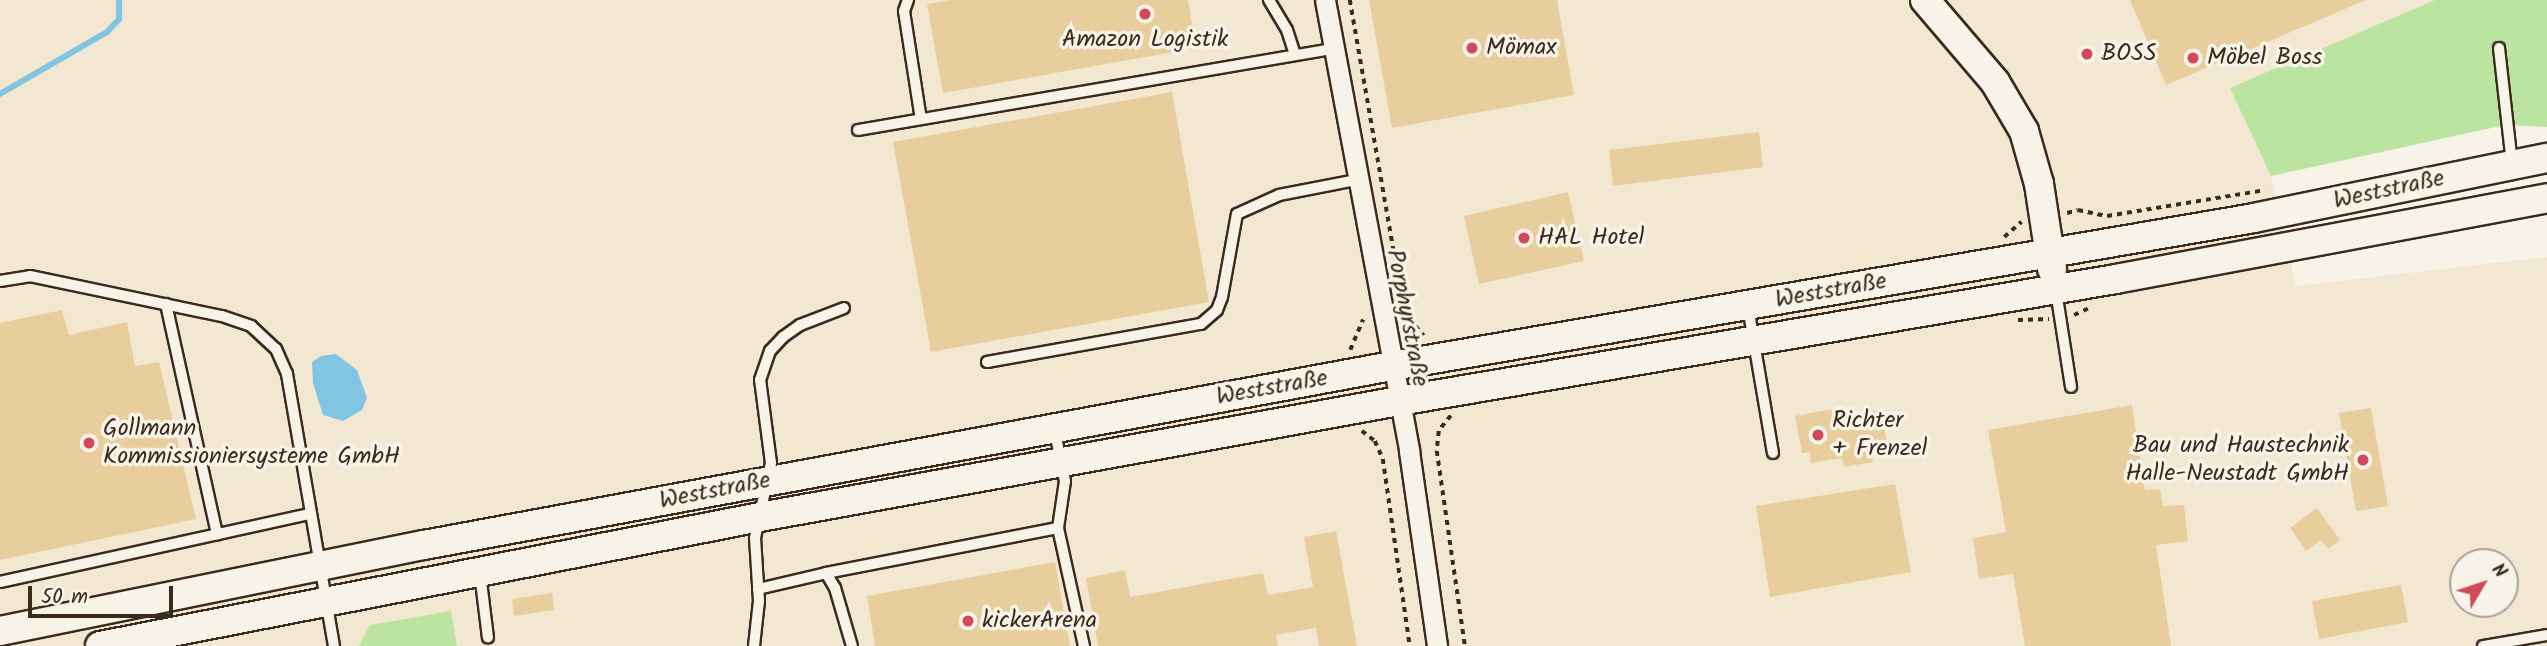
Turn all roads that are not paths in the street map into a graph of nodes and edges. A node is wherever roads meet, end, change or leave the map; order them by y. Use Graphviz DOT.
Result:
graph roads {
  1 [pos="908,0"];
  2 [pos="1269,0"];
  3 [pos="1325,0"];
  4 [pos="1925,0"];
  5 [pos="2499,48"];
  6 [pos="1332,49"];
  7 [pos="1294,55"];
  8 [pos="920,119"];
  9 [pos="858,130"];
  10 [pos="2547,158"];
  11 [pos="2512,164"];
  12 [pos="1356,180"];
  13 [pos="2547,198"];
  14 [pos="2050,253"];
  15 [pos="0,281"];
  16 [pos="2056,289"];
  17 [pos="166,304"];
  18 [pos="1748,306"];
  19 [pos="844,308"];
  20 [pos="1755,340"];
  21 [pos="987,362"];
  22 [pos="1392,366"];
  23 [pos="2071,387"];
  24 [pos="1399,401"];
  25 [pos="1054,428"];
  26 [pos="1773,453"];
  27 [pos="1062,465"];
  28 [pos="767,482"];
  29 [pos="309,514"];
  30 [pos="760,517"];
  31 [pos="1058,528"];
  32 [pos="217,534"];
  33 [pos="316,556"];
  34 [pos="480,573"];
  35 [pos="825,573"];
  36 [pos="0,582"];
  37 [pos="758,589"];
  38 [pos="325,603"];
  39 [pos="0,631"];
  40 [pos="2547,635"];
  41 [pos="488,638"];
  42 [pos="100,646"];
  43 [pos="334,646"];
  44 [pos="754,646"];
  45 [pos="852,646"];
  46 [pos="1084,646"];
  47 [pos="1437,646"];
  48 [pos="2483,646"];
  1 -- 8 [label="lane"];
  2 -- 7 [label="lane"];
  3 -- 6 [label="street, Porphyrstraße"];
  4 -- 14 [label="main road"];
  5 -- 11 [label="lane"];
  6 -- 7 [label="lane"];
  6 -- 12 [label="street, Porphyrstraße"];
  7 -- 8 [label="lane"];
  8 -- 9 [label="lane"];
  10 -- 11 [label="main road, Weststraße"];
  11 -- 14 [label="main road, Weststraße"];
  12 -- 21 [label="lane"];
  12 -- 22 [label="street, Porphyrstraße"];
  13 -- 16 [label="main road, Weststraße"];
  14 -- 16 [label="main road"];
  14 -- 18 [label="main road, Weststraße"];
  15 -- 17 [label="lane"];
  16 -- 20 [label="main road, Weststraße"];
  16 -- 23 [label="lane"];
  17 -- 29 [label="lane"];
  17 -- 32 [label="lane"];
  18 -- 20 [label="lane"];
  18 -- 22 [label="main road, Weststraße"];
  19 -- 28 [label="lane"];
  20 -- 24 [label="main road, Weststraße"];
  20 -- 26 [label="lane"];
  22 -- 24 [label="street, Porphyrstraße"];
  22 -- 25 [label="main road, Weststraße"];
  24 -- 27 [label="main road, Weststraße"];
  24 -- 47 [label="street, Porphyrstraße"];
  25 -- 27 [label="lane"];
  25 -- 28 [label="main road, Weststraße"];
  27 -- 30 [label="main road, Weststraße"];
  27 -- 31 [label="lane"];
  28 -- 30 [label="lane"];
  28 -- 33 [label="main road, Weststraße"];
  29 -- 32 [label="lane"];
  29 -- 33 [label="lane"];
  30 -- 34 [label="main road, Weststraße"];
  30 -- 37 [label="lane"];
  31 -- 35 [label="lane"];
  31 -- 46 [label="lane"];
  32 -- 36 [label="lane"];
  33 -- 38 [label="lane"];
  33 -- 39 [label="main road, Weststraße"];
  34 -- 38 [label="main road, Weststraße"];
  34 -- 41 [label="lane"];
  35 -- 37 [label="lane"];
  35 -- 45 [label="lane"];
  37 -- 44 [label="lane"];
  38 -- 42 [label="main road, Weststraße"];
  38 -- 43 [label="lane"];
  40 -- 48 [label="lane"];
}
